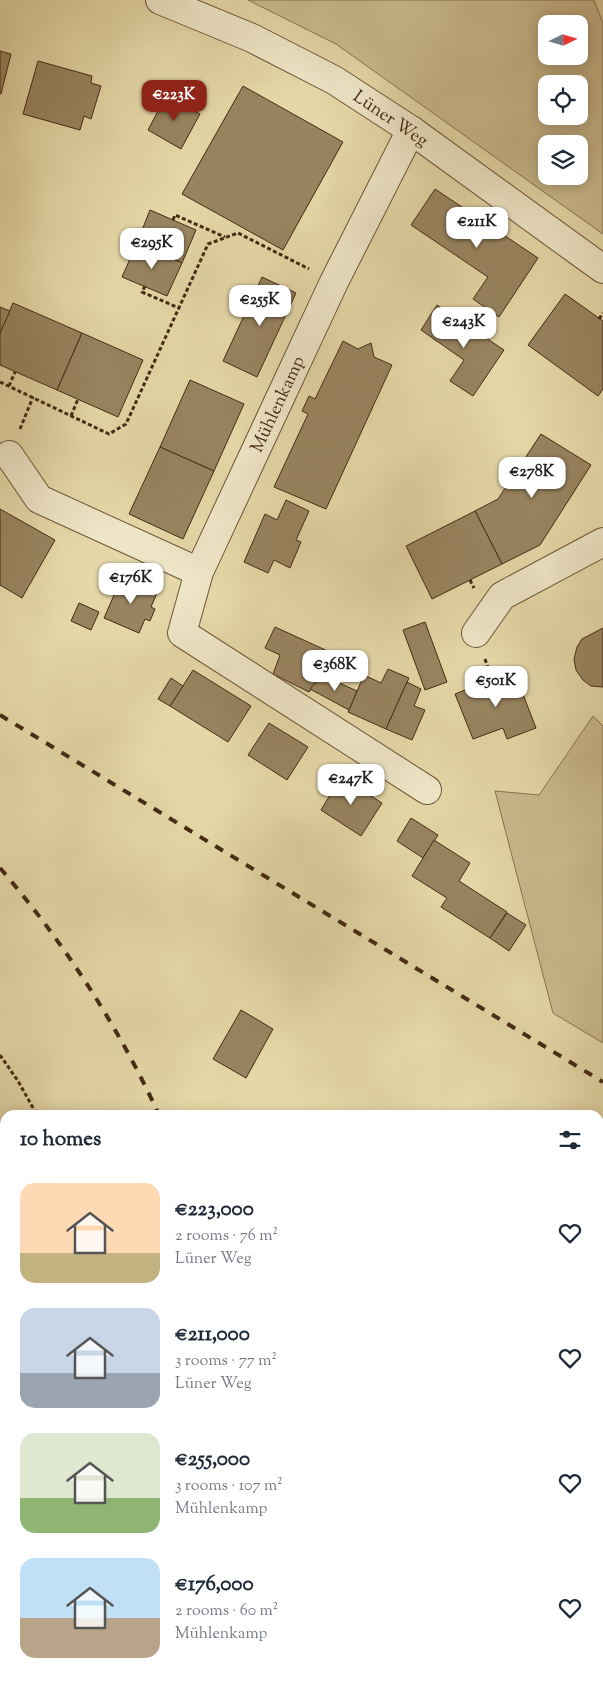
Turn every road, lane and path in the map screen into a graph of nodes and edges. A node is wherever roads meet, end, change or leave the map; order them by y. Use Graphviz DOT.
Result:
graph roads {
  1 [pos="160,0"];
  2 [pos="411,130"];
  3 [pos="173,220"];
  4 [pos="226,237"];
  5 [pos="603,268"];
  6 [pos="334,282"];
  7 [pos="145,286"];
  8 [pos="179,308"];
  9 [pos="603,313"];
  10 [pos="599,318"];
  11 [pos="15,372"];
  12 [pos="0,382"];
  13 [pos="9,386"];
  14 [pos="33,398"];
  15 [pos="78,399"];
  16 [pos="71,416"];
  17 [pos="8,455"];
  18 [pos="603,542"];
  19 [pos="199,572"];
  20 [pos="476,633"];
  21 [pos="427,790"];
  22 [pos="0,1055"];
  23 [pos="34,1110"];
  1 -- 2 [label="street, Lüner Weg"];
  2 -- 5 [label="street, Lüner Weg"];
  2 -- 6 [label="street, Mühlenkamp"];
  3 -- 4 [label="path"];
  4 -- 6 [label="path"];
  4 -- 8 [label="path"];
  6 -- 19 [label="street, Mühlenkamp"];
  7 -- 8 [label="path"];
  8 -- 16 [label="path"];
  9 -- 10 [label="path"];
  11 -- 13 [label="path"];
  12 -- 13 [label="path"];
  13 -- 14 [label="path"];
  14 -- 16 [label="path"];
  14 -- 17 [label="path"];
  15 -- 16 [label="path"];
  17 -- 19 [label="street"];
  18 -- 20 [label="street"];
  19 -- 21 [label="street, Mühlenkamp"];
  22 -- 23 [label="path"];
}
